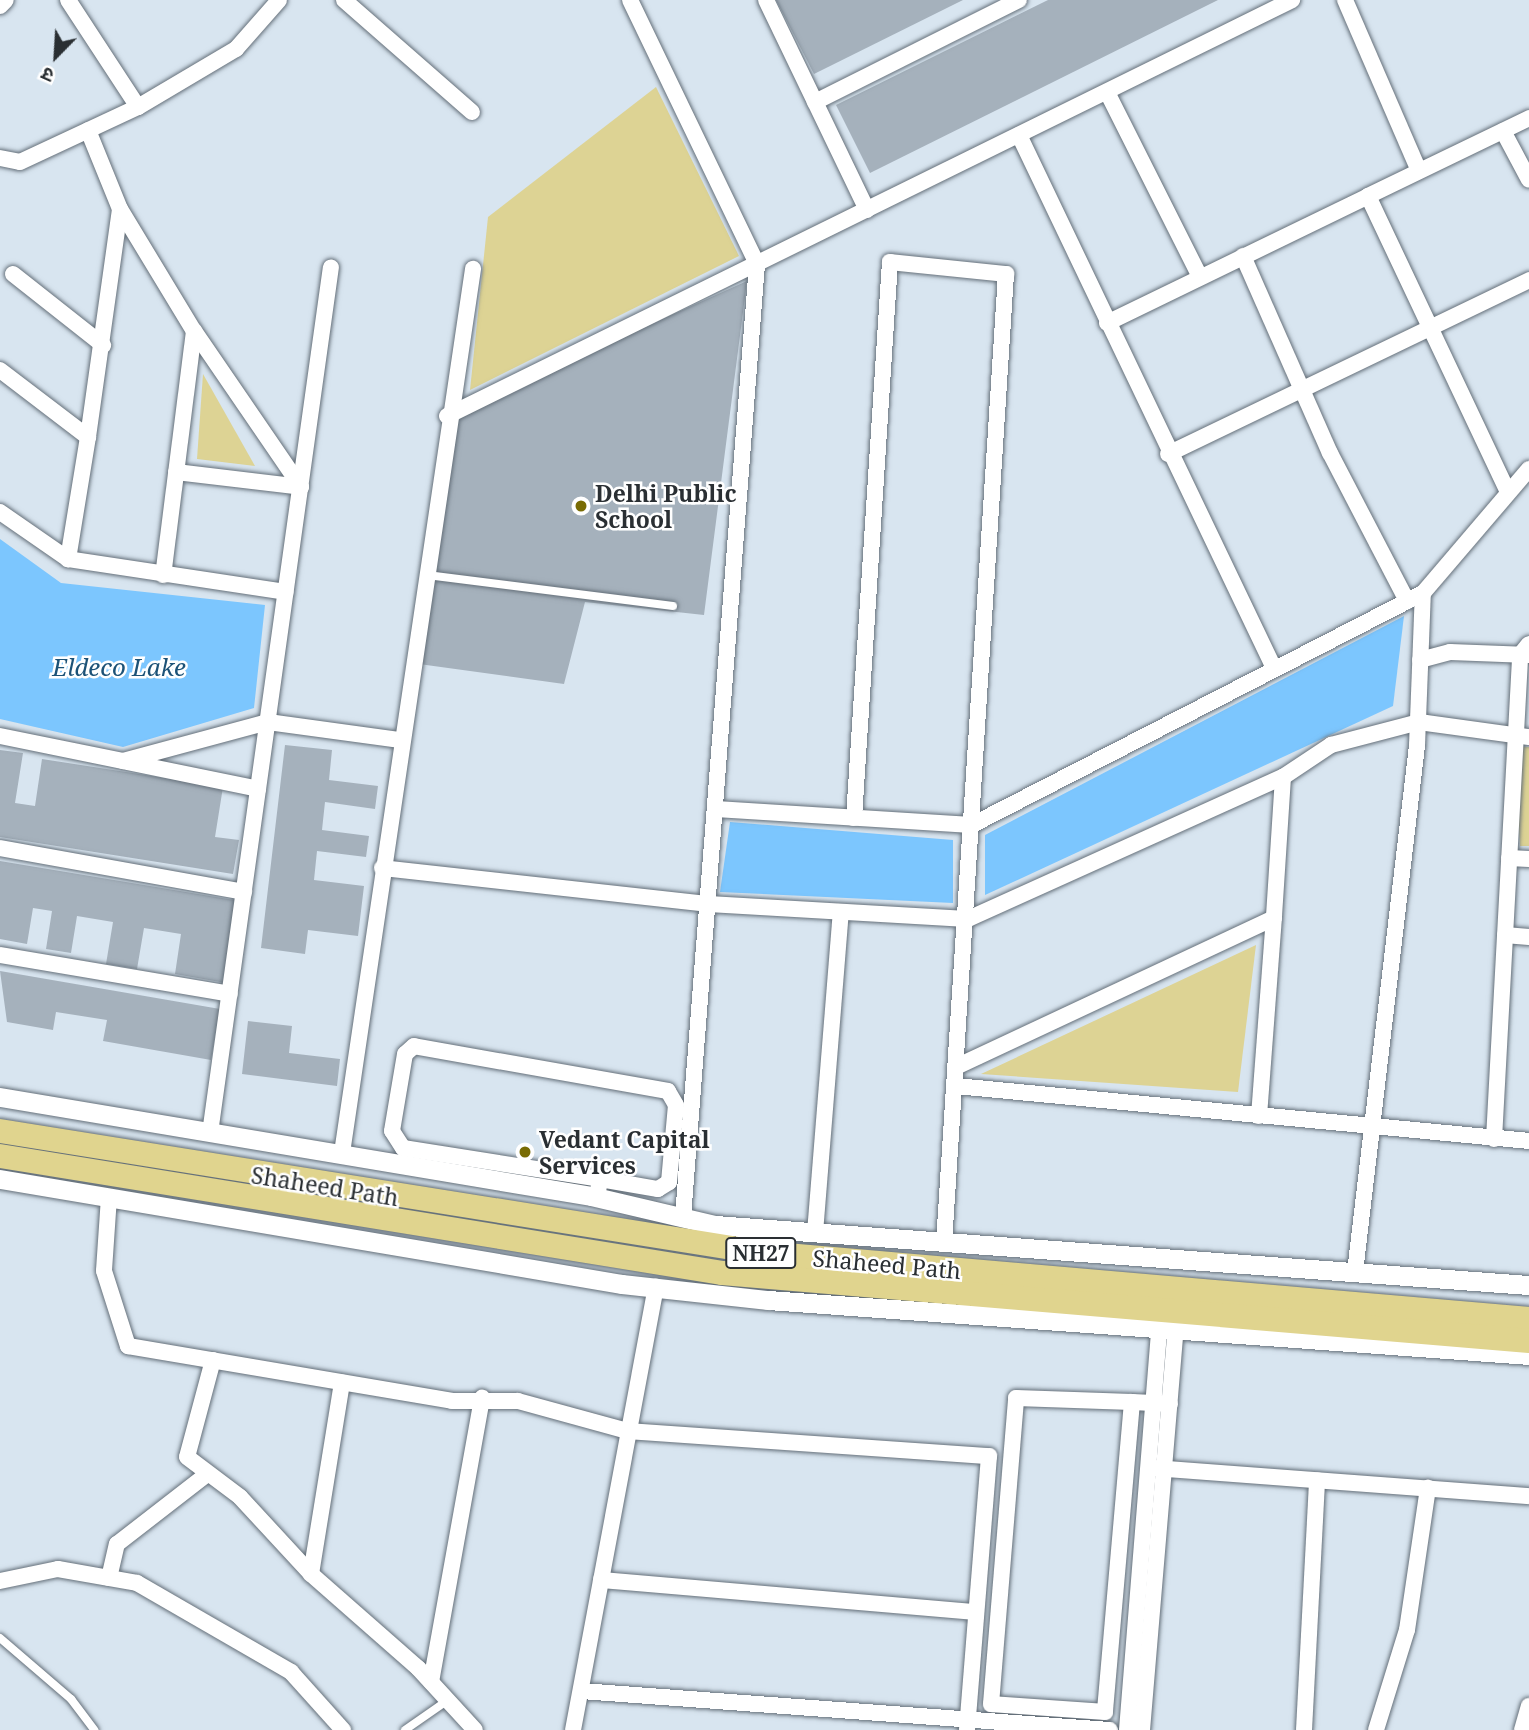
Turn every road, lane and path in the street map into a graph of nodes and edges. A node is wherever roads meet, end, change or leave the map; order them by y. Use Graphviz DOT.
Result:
graph roads {
  1 [pos="6,0"];
  2 [pos="279,0"];
  3 [pos="344,0"];
  4 [pos="630,0"];
  5 [pos="766,0"];
  6 [pos="1019,0"];
  7 [pos="1345,0"];
  8 [pos="1288,1"];
  9 [pos="75,2"];
  10 [pos="0,6"];
  11 [pos="1107,92"];
  12 [pos="815,102"];
  13 [pos="138,107"];
  14 [pos="472,112"];
  15 [pos="1529,118"];
  16 [pos="88,130"];
  17 [pos="1503,131"];
  18 [pos="1019,135"];
  19 [pos="0,158"];
  20 [pos="1419,171"];
  21 [pos="1528,177"];
  22 [pos="1368,196"];
  23 [pos="120,209"];
  24 [pos="867,210"];
  25 [pos="1243,256"];
  26 [pos="757,264"];
  27 [pos="331,267"];
  28 [pos="473,269"];
  29 [pos="13,274"];
  30 [pos="1200,277"];
  31 [pos="1529,280"];
  32 [pos="1107,323"];
  33 [pos="1430,328"];
  34 [pos="194,331"];
  35 [pos="103,345"];
  36 [pos="0,370"];
  37 [pos="1302,391"];
  38 [pos="447,416"];
  39 [pos="88,436"];
  40 [pos="1168,454"];
  41 [pos="1529,469"];
  42 [pos="176,472"];
  43 [pos="301,487"];
  44 [pos="1508,492"];
  45 [pos="0,512"];
  46 [pos="68,559"];
  47 [pos="163,575"];
  48 [pos="424,575"];
  49 [pos="286,592"];
  50 [pos="1423,593"];
  51 [pos="1406,601"];
  52 [pos="673,606"];
  53 [pos="1526,651"];
  54 [pos="1420,660"];
  55 [pos="1273,666"];
  56 [pos="268,722"];
  57 [pos="1419,722"];
  58 [pos="0,736"];
  59 [pos="1522,737"];
  60 [pos="399,740"];
  61 [pos="123,761"];
  62 [pos="1283,778"];
  63 [pos="258,789"];
  64 [pos="716,809"];
  65 [pos="854,818"];
  66 [pos="972,825"];
  67 [pos="0,848"];
  68 [pos="1509,858"];
  69 [pos="1529,859"];
  70 [pos="382,868"];
  71 [pos="244,892"];
  72 [pos="709,904"];
  73 [pos="841,912"];
  74 [pos="1274,918"];
  75 [pos="968,919"];
  76 [pos="1505,935"];
  77 [pos="1529,937"];
  78 [pos="0,955"];
  79 [pos="230,994"];
  80 [pos="957,1066"];
  81 [pos="956,1086"];
  82 [pos="0,1097"];
  83 [pos="1259,1116"];
  84 [pos="1376,1129"];
  85 [pos="0,1131"];
  86 [pos="210,1133"];
  87 [pos="1494,1139"];
  88 [pos="1529,1142"];
  89 [pos="342,1153"];
  90 [pos="0,1156"];
  91 [pos="481,1169"];
  92 [pos="0,1179"];
  93 [pos="598,1189"];
  94 [pos="109,1197"];
  95 [pos="683,1218"];
  96 [pos="815,1233"];
  97 [pos="944,1242"];
  98 [pos="1355,1272"];
  99 [pos="1529,1285"];
  100 [pos="656,1287"];
  101 [pos="1529,1319"];
  102 [pos="1168,1329"];
  103 [pos="1529,1341"];
  104 [pos="1529,1355"];
  105 [pos="213,1360"];
  106 [pos="342,1382"];
  107 [pos="482,1398"];
  108 [pos="1132,1402"];
  109 [pos="1161,1403"];
  110 [pos="628,1431"];
  111 [pos="1156,1468"];
  112 [pos="206,1475"];
  113 [pos="1317,1480"];
  114 [pos="1428,1488"];
  115 [pos="1529,1496"];
  116 [pos="310,1574"];
  117 [pos="109,1578"];
  118 [pos="601,1580"];
  119 [pos="0,1581"];
  120 [pos="974,1612"];
  121 [pos="0,1638"];
  122 [pos="430,1682"];
  123 [pos="580,1691"];
  124 [pos="448,1700"];
  125 [pos="1529,1706"];
  126 [pos="967,1725"];
  127 [pos="93,1730"];
  128 [pos="343,1730"];
  129 [pos="405,1730"];
  130 [pos="475,1730"];
  131 [pos="573,1730"];
  132 [pos="1110,1730"];
  133 [pos="1127,1730"];
  134 [pos="1142,1730"];
  135 [pos="1304,1730"];
  136 [pos="1376,1730"];
  137 [pos="1522,1730"];
  1 -- 10 [label="street"];
  2 -- 13 [label="street"];
  3 -- 14 [label="street"];
  4 -- 26 [label="street"];
  5 -- 12 [label="street"];
  6 -- 12 [label="street"];
  7 -- 20 [label="street"];
  8 -- 11 [label="street"];
  9 -- 13 [label="street"];
  11 -- 18 [label="street"];
  11 -- 30 [label="street"];
  12 -- 24 [label="street"];
  13 -- 16 [label="street"];
  15 -- 17 [label="street"];
  16 -- 19 [label="street"];
  16 -- 23 [label="street"];
  17 -- 20 [label="street"];
  17 -- 21 [label="street"];
  18 -- 24 [label="street"];
  18 -- 32 [label="street"];
  20 -- 22 [label="street"];
  22 -- 25 [label="street"];
  22 -- 33 [label="street"];
  23 -- 34 [label="street"];
  23 -- 35 [label="street"];
  24 -- 26 [label="street"];
  25 -- 30 [label="street"];
  25 -- 37 [label="street"];
  26 -- 38 [label="street"];
  26 -- 64 [label="street"];
  27 -- 43 [label="street"];
  28 -- 38 [label="street"];
  29 -- 35 [label="street"];
  30 -- 32 [label="street"];
  31 -- 33 [label="street"];
  32 -- 40 [label="street"];
  33 -- 37 [label="street"];
  33 -- 44 [label="street"];
  34 -- 42 [label="street"];
  34 -- 43 [label="street"];
  35 -- 39 [label="street"];
  36 -- 39 [label="street"];
  37 -- 40 [label="street"];
  37 -- 51 [label="street"];
  38 -- 48 [label="street"];
  39 -- 46 [label="street"];
  40 -- 55 [label="street"];
  41 -- 44 [label="street"];
  42 -- 43 [label="street"];
  42 -- 47 [label="street"];
  43 -- 49 [label="street"];
  44 -- 50 [label="street"];
  45 -- 46 [label="street"];
  46 -- 47 [label="street"];
  47 -- 49 [label="street"];
  48 -- 52 [label="lane"];
  48 -- 60 [label="street"];
  49 -- 56 [label="street"];
  50 -- 51 [label="street"];
  50 -- 54 [label="street"];
  51 -- 55 [label="street"];
  53 -- 54 [label="street"];
  53 -- 59 [label="street"];
  54 -- 57 [label="street"];
  55 -- 66 [label="street"];
  56 -- 60 [label="street"];
  56 -- 61 [label="street"];
  56 -- 63 [label="street"];
  57 -- 59 [label="street"];
  57 -- 62 [label="street"];
  57 -- 84 [label="street"];
  58 -- 61 [label="street"];
  59 -- 68 [label="street"];
  60 -- 70 [label="street"];
  61 -- 63 [label="street"];
  62 -- 74 [label="street"];
  62 -- 75 [label="street"];
  63 -- 71 [label="street"];
  64 -- 65 [label="street"];
  64 -- 72 [label="street"];
  65 -- 66 [label="street"];
  65 -- 66 [label="street"];
  66 -- 75 [label="street"];
  67 -- 71 [label="street"];
  68 -- 69 [label="street"];
  68 -- 76 [label="street"];
  70 -- 72 [label="street"];
  70 -- 89 [label="street"];
  71 -- 79 [label="street"];
  72 -- 73 [label="street"];
  72 -- 95 [label="street"];
  73 -- 75 [label="street"];
  73 -- 96 [label="street"];
  74 -- 80 [label="street"];
  74 -- 83 [label="street"];
  75 -- 80 [label="street"];
  76 -- 77 [label="street"];
  76 -- 87 [label="street"];
  78 -- 79 [label="street"];
  79 -- 86 [label="street"];
  80 -- 81 [label="street"];
  81 -- 83 [label="street"];
  81 -- 97 [label="street"];
  82 -- 86 [label="street"];
  83 -- 84 [label="street"];
  84 -- 87 [label="street"];
  84 -- 98 [label="street"];
  85 -- 101 [label="highway, Shaheed Path / NH27"];
  86 -- 89 [label="street"];
  87 -- 88 [label="street"];
  89 -- 91 [label="street"];
  90 -- 103 [label="highway, Shaheed Path / NH27"];
  91 -- 93 [label="street"];
  91 -- 93 [label="street"];
  92 -- 94 [label="street"];
  93 -- 95 [label="street"];
  94 -- 100 [label="street"];
  94 -- 105 [label="street"];
  95 -- 96 [label="street"];
  96 -- 97 [label="street"];
  97 -- 98 [label="street"];
  98 -- 99 [label="street"];
  100 -- 102 [label="street"];
  100 -- 110 [label="street"];
  102 -- 104 [label="street"];
  102 -- 109 [label="street"];
  105 -- 106 [label="street"];
  105 -- 112 [label="street"];
  106 -- 107 [label="street"];
  106 -- 116 [label="street"];
  107 -- 110 [label="street"];
  107 -- 122 [label="street"];
  108 -- 108 [label="street"];
  108 -- 109 [label="street"];
  109 -- 111 [label="street"];
  110 -- 118 [label="street"];
  110 -- 120 [label="street"];
  111 -- 113 [label="street"];
  111 -- 133 [label="street"];
  111 -- 134 [label="street"];
  112 -- 116 [label="street"];
  112 -- 117 [label="street"];
  113 -- 114 [label="street"];
  113 -- 135 [label="street"];
  114 -- 115 [label="street"];
  114 -- 136 [label="street"];
  116 -- 122 [label="street"];
  117 -- 119 [label="street"];
  117 -- 128 [label="street"];
  118 -- 120 [label="street"];
  118 -- 123 [label="street"];
  120 -- 126 [label="street"];
  121 -- 127 [label="lane"];
  122 -- 124 [label="street"];
  123 -- 126 [label="street"];
  123 -- 131 [label="street"];
  124 -- 129 [label="lane"];
  124 -- 130 [label="street"];
  125 -- 137 [label="street"];
  126 -- 132 [label="street"];
}
